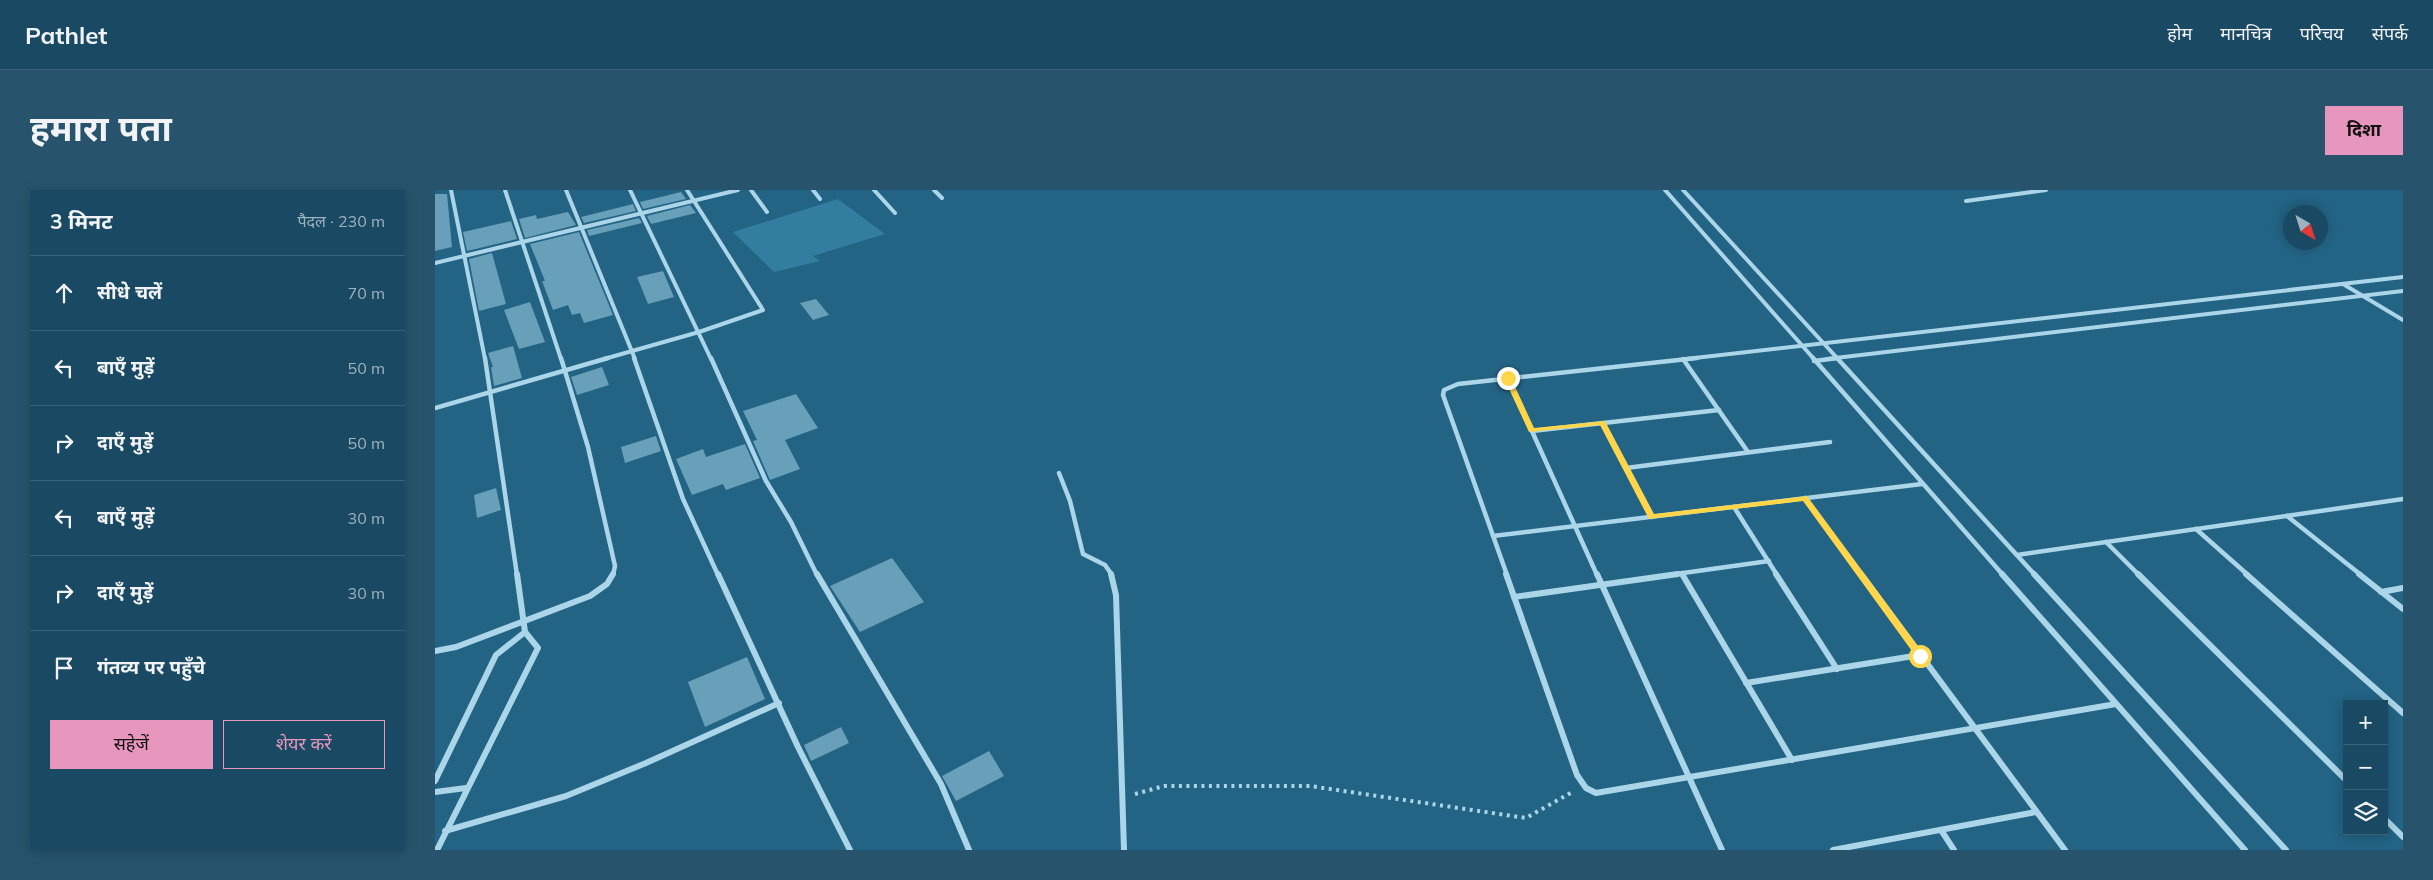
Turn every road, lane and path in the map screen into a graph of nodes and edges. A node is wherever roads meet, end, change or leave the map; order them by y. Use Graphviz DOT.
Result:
graph roads {
  1 [pos="451,190"];
  2 [pos="505,190"];
  3 [pos="566,190"];
  4 [pos="630,190"];
  5 [pos="687,190"];
  6 [pos="738,190"];
  7 [pos="751,190"];
  8 [pos="813,190"];
  9 [pos="874,190"];
  10 [pos="934,190"];
  11 [pos="1665,190"];
  12 [pos="1683,190"];
  13 [pos="2003,190"];
  14 [pos="2046,190"];
  15 [pos="2010,194"];
  16 [pos="942,198"];
  17 [pos="820,199"];
  18 [pos="693,200"];
  19 [pos="1966,201"];
  20 [pos="767,212"];
  21 [pos="641,213"];
  22 [pos="895,213"];
  23 [pos="581,228"];
  24 [pos="522,242"];
  25 [pos="464,256"];
  26 [pos="435,263"];
  27 [pos="2403,277"];
  28 [pos="2343,284"];
  29 [pos="2403,291"];
  30 [pos="2362,296"];
  31 [pos="2403,313"];
  32 [pos="2393,314"];
  33 [pos="2403,320"];
  34 [pos="699,332"];
  35 [pos="1825,344"];
  36 [pos="1801,346"];
  37 [pos="632,351"];
  38 [pos="1837,358"];
  39 [pos="1683,359"];
  40 [pos="1814,361"];
  41 [pos="563,371"];
  42 [pos="1508,378"];
  43 [pos="490,392"];
  44 [pos="435,408"];
  45 [pos="1719,410"];
  46 [pos="1602,423"];
  47 [pos="1531,431"];
  48 [pos="1830,442"];
  49 [pos="1748,452"];
  50 [pos="1626,468"];
  51 [pos="1059,473"];
  52 [pos="1922,484"];
  53 [pos="1805,498"];
  54 [pos="2403,499"];
  55 [pos="1734,507"];
  56 [pos="2287,516"];
  57 [pos="1652,517"];
  58 [pos="1574,527"];
  59 [pos="2196,529"];
  60 [pos="1493,536"];
  61 [pos="2106,542"];
  62 [pos="2017,555"];
  63 [pos="1769,562"];
  64 [pos="1682,573"];
  65 [pos="1599,584"];
  66 [pos="2403,588"];
  67 [pos="2381,592"];
  68 [pos="1514,596"];
  69 [pos="2403,609"];
  70 [pos="524,622"];
  71 [pos="525,632"];
  72 [pos="435,651"];
  73 [pos="1920,656"];
  74 [pos="1837,669"];
  75 [pos="1746,683"];
  76 [pos="779,704"];
  77 [pos="2116,704"];
  78 [pos="2403,713"];
  79 [pos="1974,729"];
  80 [pos="1792,760"];
  81 [pos="2343,777"];
  82 [pos="1687,778"];
  83 [pos="435,781"];
  84 [pos="1583,786"];
  85 [pos="466,788"];
  86 [pos="435,792"];
  87 [pos="1121,797"];
  88 [pos="2037,812"];
  89 [pos="2388,822"];
  90 [pos="1941,830"];
  91 [pos="445,831"];
  92 [pos="2403,837"];
  93 [pos="437,850"];
  94 [pos="850,850"];
  95 [pos="969,850"];
  96 [pos="1124,850"];
  97 [pos="1722,850"];
  98 [pos="1833,850"];
  99 [pos="1954,850"];
  100 [pos="2065,850"];
  101 [pos="2245,850"];
  102 [pos="2286,850"];
  1 -- 25 [label="street"];
  2 -- 24 [label="street"];
  3 -- 23 [label="street"];
  4 -- 21 [label="street"];
  5 -- 18 [label="street"];
  6 -- 18 [label="street"];
  7 -- 20 [label="street"];
  8 -- 17 [label="street"];
  9 -- 22 [label="street"];
  10 -- 16 [label="street"];
  11 -- 36 [label="street"];
  12 -- 35 [label="street"];
  13 -- 15 [label="street"];
  14 -- 15 [label="street"];
  15 -- 19 [label="street"];
  18 -- 21 [label="street"];
  18 -- 34 [label="street"];
  21 -- 23 [label="street"];
  21 -- 34 [label="street"];
  23 -- 24 [label="street"];
  23 -- 37 [label="street"];
  24 -- 25 [label="street"];
  24 -- 41 [label="street"];
  25 -- 26 [label="street"];
  25 -- 43 [label="street"];
  27 -- 28 [label="street"];
  28 -- 30 [label="street"];
  28 -- 35 [label="street"];
  29 -- 30 [label="street"];
  30 -- 32 [label="street"];
  30 -- 38 [label="street"];
  31 -- 32 [label="street"];
  32 -- 33 [label="street"];
  34 -- 37 [label="street"];
  34 -- 95 [label="street"];
  35 -- 36 [label="street"];
  35 -- 38 [label="street"];
  36 -- 39 [label="street"];
  36 -- 40 [label="street"];
  37 -- 41 [label="street"];
  37 -- 76 [label="street"];
  38 -- 40 [label="street"];
  38 -- 62 [label="street"];
  39 -- 42 [label="street"];
  39 -- 45 [label="street"];
  40 -- 52 [label="street"];
  41 -- 43 [label="street"];
  41 -- 70 [label="street"];
  42 -- 47 [label="street"];
  42 -- 60 [label="street"];
  43 -- 44 [label="street"];
  43 -- 70 [label="street"];
  45 -- 46 [label="street"];
  45 -- 49 [label="street"];
  46 -- 47 [label="street"];
  46 -- 50 [label="street"];
  47 -- 58 [label="street"];
  48 -- 49 [label="street"];
  49 -- 50 [label="street"];
  50 -- 57 [label="street"];
  51 -- 87 [label="street"];
  52 -- 53 [label="street"];
  52 -- 77 [label="street"];
  53 -- 55 [label="street"];
  53 -- 73 [label="street"];
  54 -- 56 [label="street"];
  55 -- 57 [label="street"];
  55 -- 63 [label="street"];
  56 -- 59 [label="street"];
  56 -- 67 [label="street"];
  57 -- 58 [label="street"];
  58 -- 60 [label="street"];
  58 -- 65 [label="street"];
  59 -- 61 [label="street"];
  59 -- 78 [label="street"];
  60 -- 68 [label="street"];
  61 -- 62 [label="street"];
  61 -- 81 [label="street"];
  62 -- 102 [label="street"];
  63 -- 64 [label="street"];
  63 -- 74 [label="street"];
  64 -- 65 [label="street"];
  64 -- 75 [label="street"];
  65 -- 68 [label="street"];
  65 -- 82 [label="street"];
  66 -- 67 [label="street"];
  67 -- 69 [label="street"];
  68 -- 84 [label="street"];
  70 -- 71 [label="street"];
  70 -- 72 [label="street"];
  71 -- 83 [label="street"];
  71 -- 85 [label="street"];
  73 -- 74 [label="street"];
  73 -- 79 [label="street"];
  74 -- 75 [label="street"];
  75 -- 80 [label="street"];
  76 -- 91 [label="street"];
  76 -- 94 [label="street"];
  77 -- 79 [label="street"];
  77 -- 101 [label="street"];
  79 -- 80 [label="street"];
  79 -- 88 [label="street"];
  80 -- 82 [label="street"];
  82 -- 84 [label="street"];
  82 -- 97 [label="street"];
  84 -- 87 [label="path"];
  85 -- 86 [label="street"];
  85 -- 91 [label="street"];
  87 -- 96 [label="street"];
  88 -- 90 [label="street"];
  88 -- 100 [label="street"];
  89 -- 92 [label="street"];
  90 -- 98 [label="street"];
  90 -- 99 [label="street"];
  91 -- 93 [label="street"];
}
